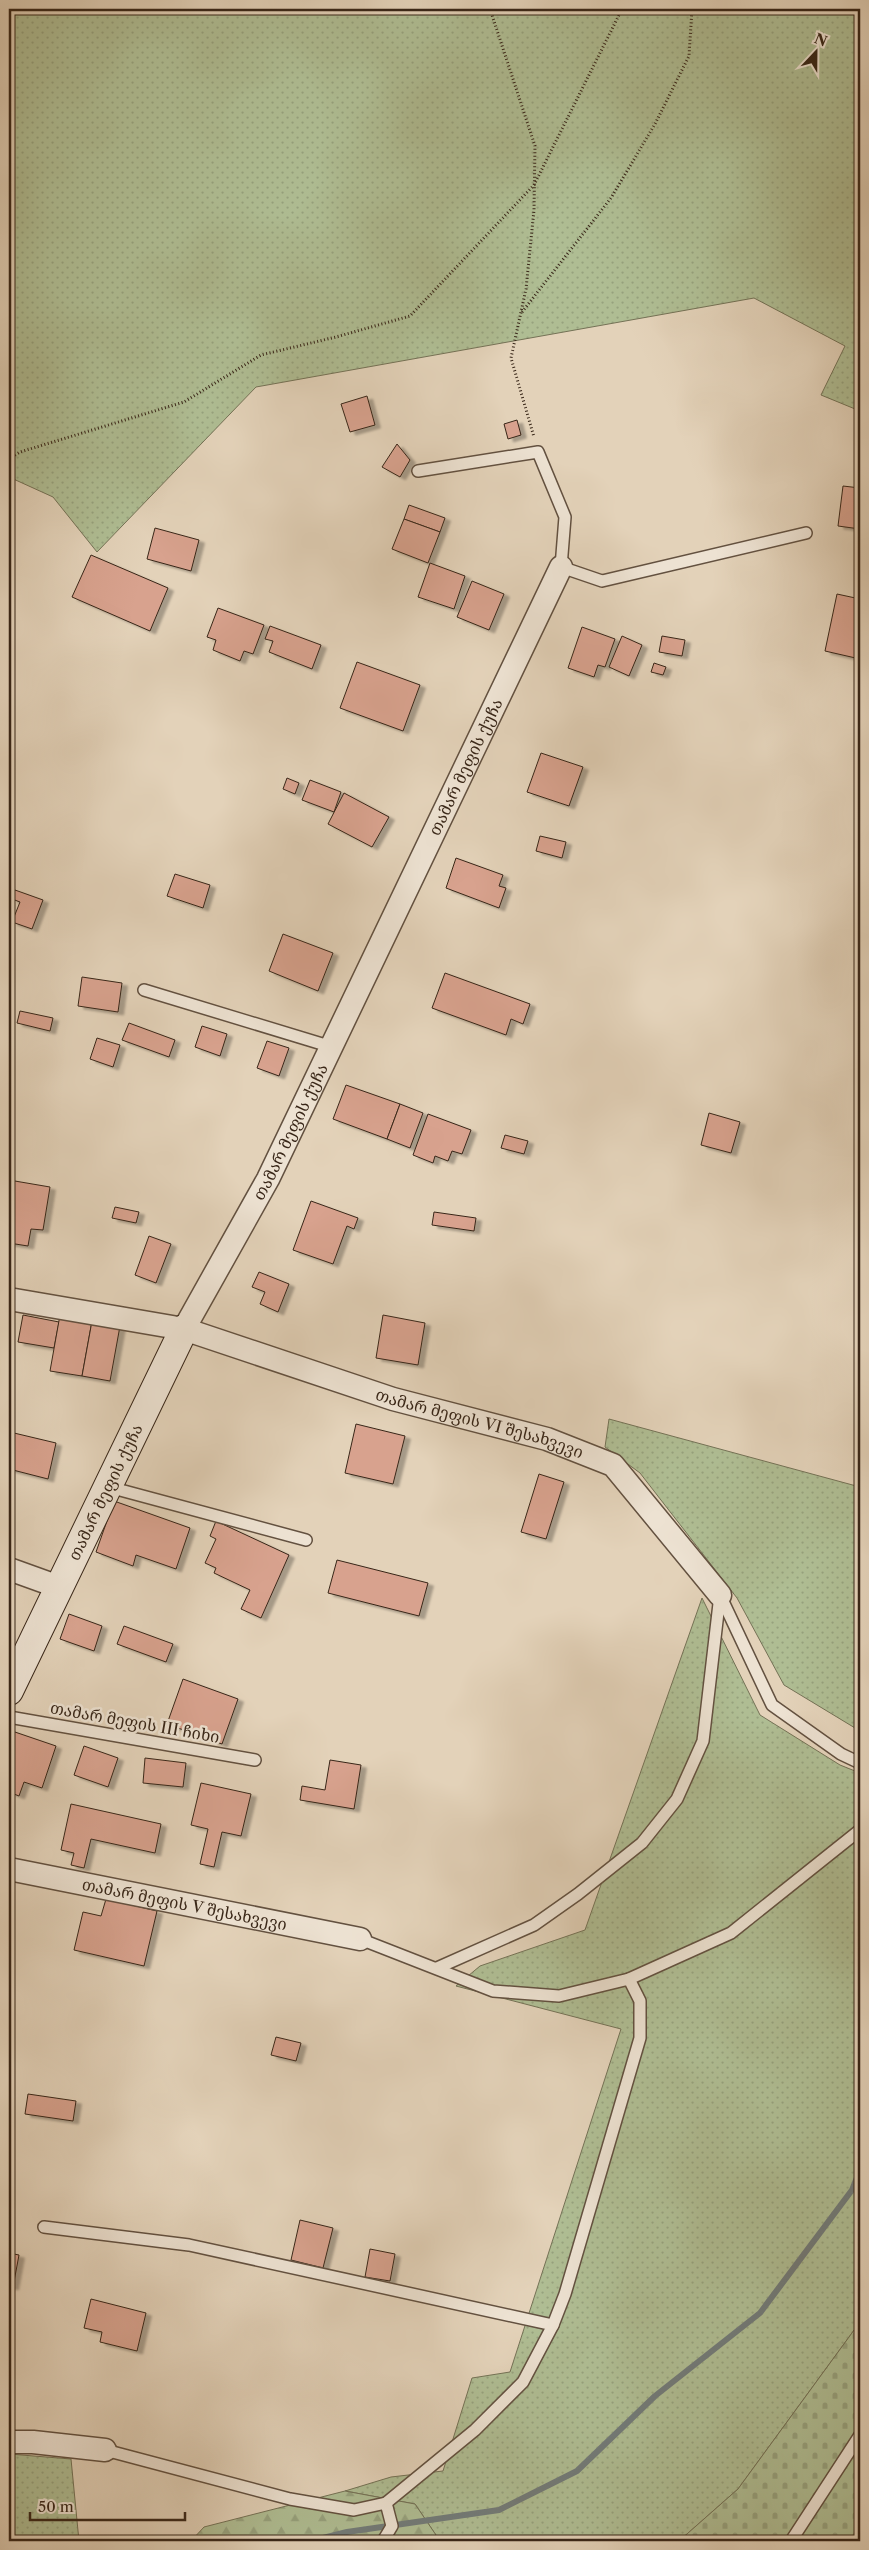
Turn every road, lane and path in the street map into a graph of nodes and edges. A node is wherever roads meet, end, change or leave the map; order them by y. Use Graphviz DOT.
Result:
graph roads {
  1 [pos="490,9"];
  2 [pos="622,9"];
  3 [pos="692,9"];
  4 [pos="534,185"];
  5 [pos="521,313"];
  6 [pos="538,452"];
  7 [pos="9,459"];
  8 [pos="418,470"];
  9 [pos="806,533"];
  10 [pos="562,567"];
  11 [pos="144,990"];
  12 [pos="332,1047"];
  13 [pos="9,1299"];
  14 [pos="184,1329"];
  15 [pos="109,1487"];
  16 [pos="306,1540"];
  17 [pos="9,1569"];
  18 [pos="59,1586"];
  19 [pos="720,1595"];
  20 [pos="9,1691"];
  21 [pos="9,1717"];
  22 [pos="255,1760"];
  23 [pos="860,1763"];
  24 [pos="860,1830"];
  25 [pos="9,1868"];
  26 [pos="360,1939"];
  27 [pos="437,1968"];
  28 [pos="629,1979"];
  29 [pos="44,2227"];
  30 [pos="553,2325"];
  31 [pos="860,2435"];
  32 [pos="9,2442"];
  33 [pos="105,2450"];
  34 [pos="386,2503"];
  35 [pos="383,2541"];
  36 [pos="791,2541"];
  1 -- 4 [label="path"];
  2 -- 4 [label="path"];
  3 -- 5 [label="path"];
  4 -- 5 [label="path"];
  4 -- 7 [label="path"];
  5 -- 6 [label="path"];
  6 -- 8 [label="lane"];
  6 -- 10 [label="lane"];
  9 -- 10 [label="lane"];
  10 -- 12 [label="street, თამარ მეფის ქუჩა"];
  11 -- 12 [label="lane"];
  12 -- 14 [label="street, თამარ მეფის ქუჩა"];
  13 -- 14 [label="street, თამარ მეფის VI შესახვევი"];
  14 -- 15 [label="street, თამარ მეფის ქუჩა"];
  14 -- 19 [label="street, თამარ მეფის VI შესახვევი"];
  15 -- 16 [label="lane"];
  15 -- 18 [label="street, თამარ მეფის ქუჩა"];
  17 -- 18 [label="street"];
  18 -- 20 [label="street, თამარ მეფის ქუჩა"];
  19 -- 23 [label="lane"];
  19 -- 27 [label="lane"];
  21 -- 22 [label="lane, თამარ მეფის III ჩიხი"];
  24 -- 28 [label="lane"];
  25 -- 26 [label="street, თამარ მეფის V შესახვევი"];
  26 -- 27 [label="lane"];
  27 -- 28 [label="lane"];
  28 -- 30 [label="lane"];
  29 -- 30 [label="lane"];
  30 -- 34 [label="lane"];
  31 -- 36 [label="lane"];
  32 -- 33 [label="street"];
  33 -- 34 [label="lane"];
  34 -- 35 [label="lane"];
}
